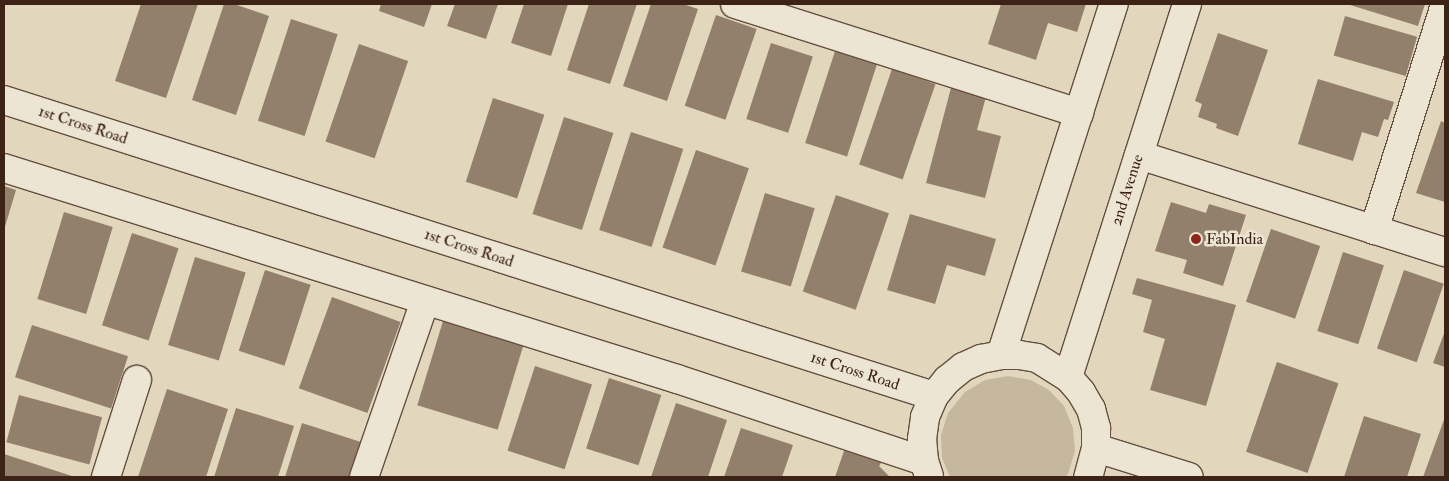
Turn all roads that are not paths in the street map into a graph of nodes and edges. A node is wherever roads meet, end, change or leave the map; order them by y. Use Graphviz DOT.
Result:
graph roads {
  1 [pos="735,4"];
  2 [pos="1114,4"];
  3 [pos="1187,4"];
  4 [pos="1445,5"];
  5 [pos="808,15"];
  6 [pos="4,100"];
  7 [pos="1079,114"];
  8 [pos="1139,155"];
  9 [pos="4,168"];
  10 [pos="1374,230"];
  11 [pos="1445,252"];
  12 [pos="425,301"];
  13 [pos="1002,355"];
  14 [pos="1068,377"];
  15 [pos="137,380"];
  16 [pos="934,396"];
  17 [pos="1096,448"];
  18 [pos="926,469"];
  19 [pos="106,477"];
  20 [pos="364,477"];
  21 [pos="1088,477"];
  22 [pos="1189,477"];
  1 -- 5 [label="street"];
  2 -- 7 [label="street"];
  3 -- 8 [label="street, 2nd Avenue"];
  4 -- 10 [label="street"];
  5 -- 7 [label="street"];
  6 -- 16 [label="street, 1st Cross Road"];
  7 -- 13 [label="street"];
  8 -- 10 [label="street"];
  8 -- 14 [label="street, 2nd Avenue"];
  9 -- 12 [label="street"];
  10 -- 11 [label="street"];
  12 -- 18 [label="street"];
  12 -- 20 [label="street"];
  13 -- 14 [label="street"];
  13 -- 16 [label="street"];
  14 -- 17 [label="street"];
  15 -- 19 [label="street"];
  16 -- 18 [label="street"];
  17 -- 21 [label="street"];
  17 -- 22 [label="street"];
}
